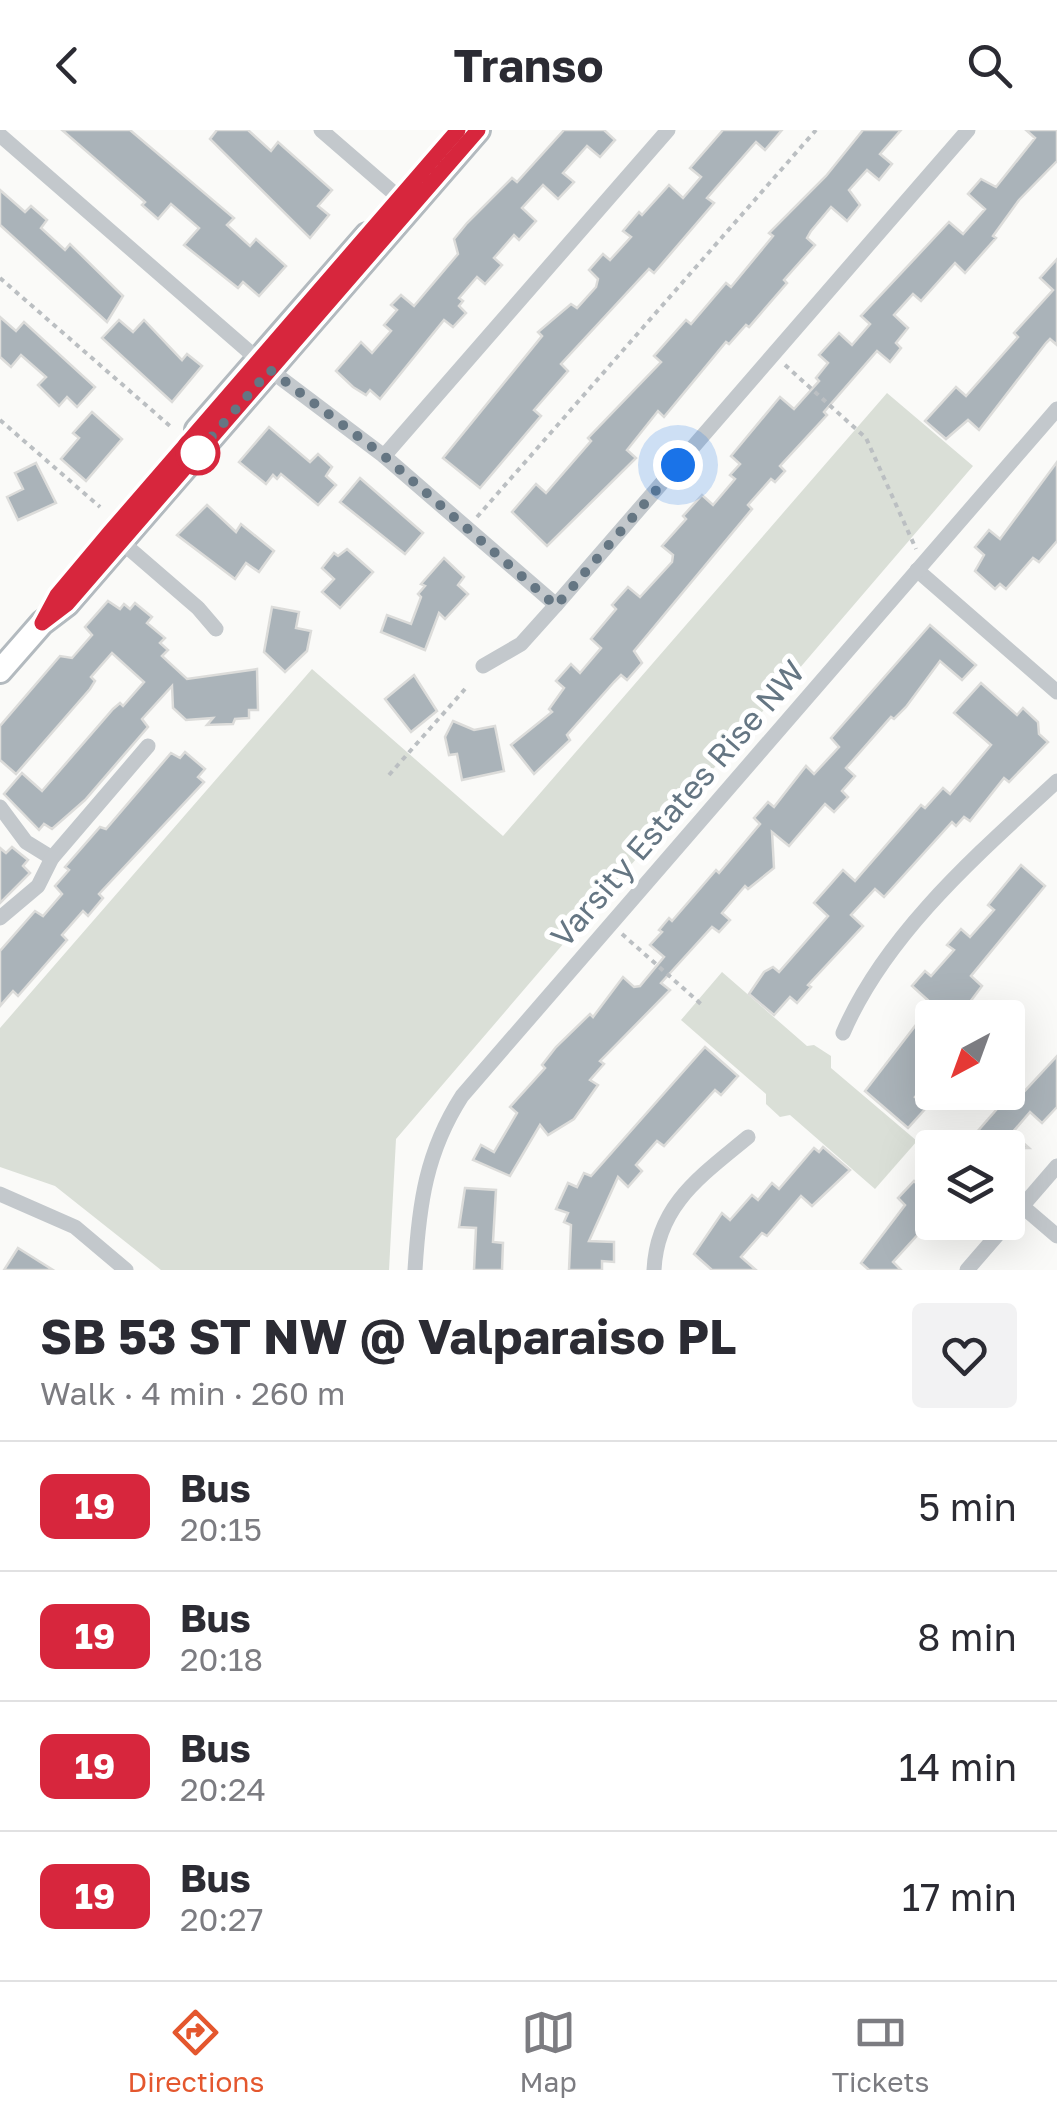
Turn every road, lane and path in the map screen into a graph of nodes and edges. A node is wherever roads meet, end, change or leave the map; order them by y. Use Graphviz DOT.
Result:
graph roads {
  1 [pos="321,130"];
  2 [pos="458,130"];
  3 [pos="478,130"];
  4 [pos="668,130"];
  5 [pos="816,130"];
  6 [pos="968,130"];
  7 [pos="0,135"];
  8 [pos="405,203"];
  9 [pos="0,278"];
  10 [pos="264,365"];
  11 [pos="785,365"];
  12 [pos="1057,409"];
  13 [pos="0,420"];
  14 [pos="170,426"];
  15 [pos="384,456"];
  16 [pos="100,507"];
  17 [pos="467,528"];
  18 [pos="116,536"];
  19 [pos="916,550"];
  20 [pos="917,570"];
  21 [pos="556,606"];
  22 [pos="216,629"];
  23 [pos="482,666"];
  24 [pos="0,671"];
  25 [pos="466,688"];
  26 [pos="1057,692"];
  27 [pos="148,746"];
  28 [pos="388,775"];
  29 [pos="1057,781"];
  30 [pos="0,807"];
  31 [pos="52,858"];
  32 [pos="0,918"];
  33 [pos="611,924"];
  34 [pos="702,1004"];
  35 [pos="844,1032"];
  36 [pos="748,1138"];
  37 [pos="1057,1166"];
  38 [pos="0,1194"];
  39 [pos="1025,1203"];
  40 [pos="1025,1209"];
  41 [pos="1057,1236"];
  42 [pos="993,1240"];
  43 [pos="126,1270"];
  44 [pos="416,1270"];
  45 [pos="654,1270"];
  46 [pos="967,1270"];
  1 -- 8 [label="street"];
  2 -- 8 [label="street"];
  3 -- 8 [label="street"];
  4 -- 15 [label="street"];
  5 -- 17 [label="path"];
  6 -- 21 [label="street"];
  7 -- 10 [label="street"];
  8 -- 10 [label="street"];
  9 -- 14 [label="path"];
  10 -- 15 [label="street"];
  10 -- 18 [label="street"];
  11 -- 19 [label="path"];
  12 -- 20 [label="street, Varsity Estates Rise NW"];
  13 -- 16 [label="path"];
  15 -- 17 [label="street"];
  17 -- 21 [label="street"];
  18 -- 22 [label="street"];
  18 -- 24 [label="street"];
  20 -- 26 [label="street"];
  20 -- 33 [label="street, Varsity Estates Rise NW"];
  21 -- 23 [label="street"];
  25 -- 28 [label="path"];
  27 -- 31 [label="street"];
  29 -- 35 [label="street"];
  30 -- 31 [label="street"];
  31 -- 32 [label="street"];
  33 -- 34 [label="path"];
  33 -- 44 [label="street, Varsity Estates Rise NW"];
  36 -- 45 [label="street"];
  37 -- 39 [label="street"];
  38 -- 43 [label="street"];
  40 -- 41 [label="street"];
  42 -- 46 [label="street"];
}
